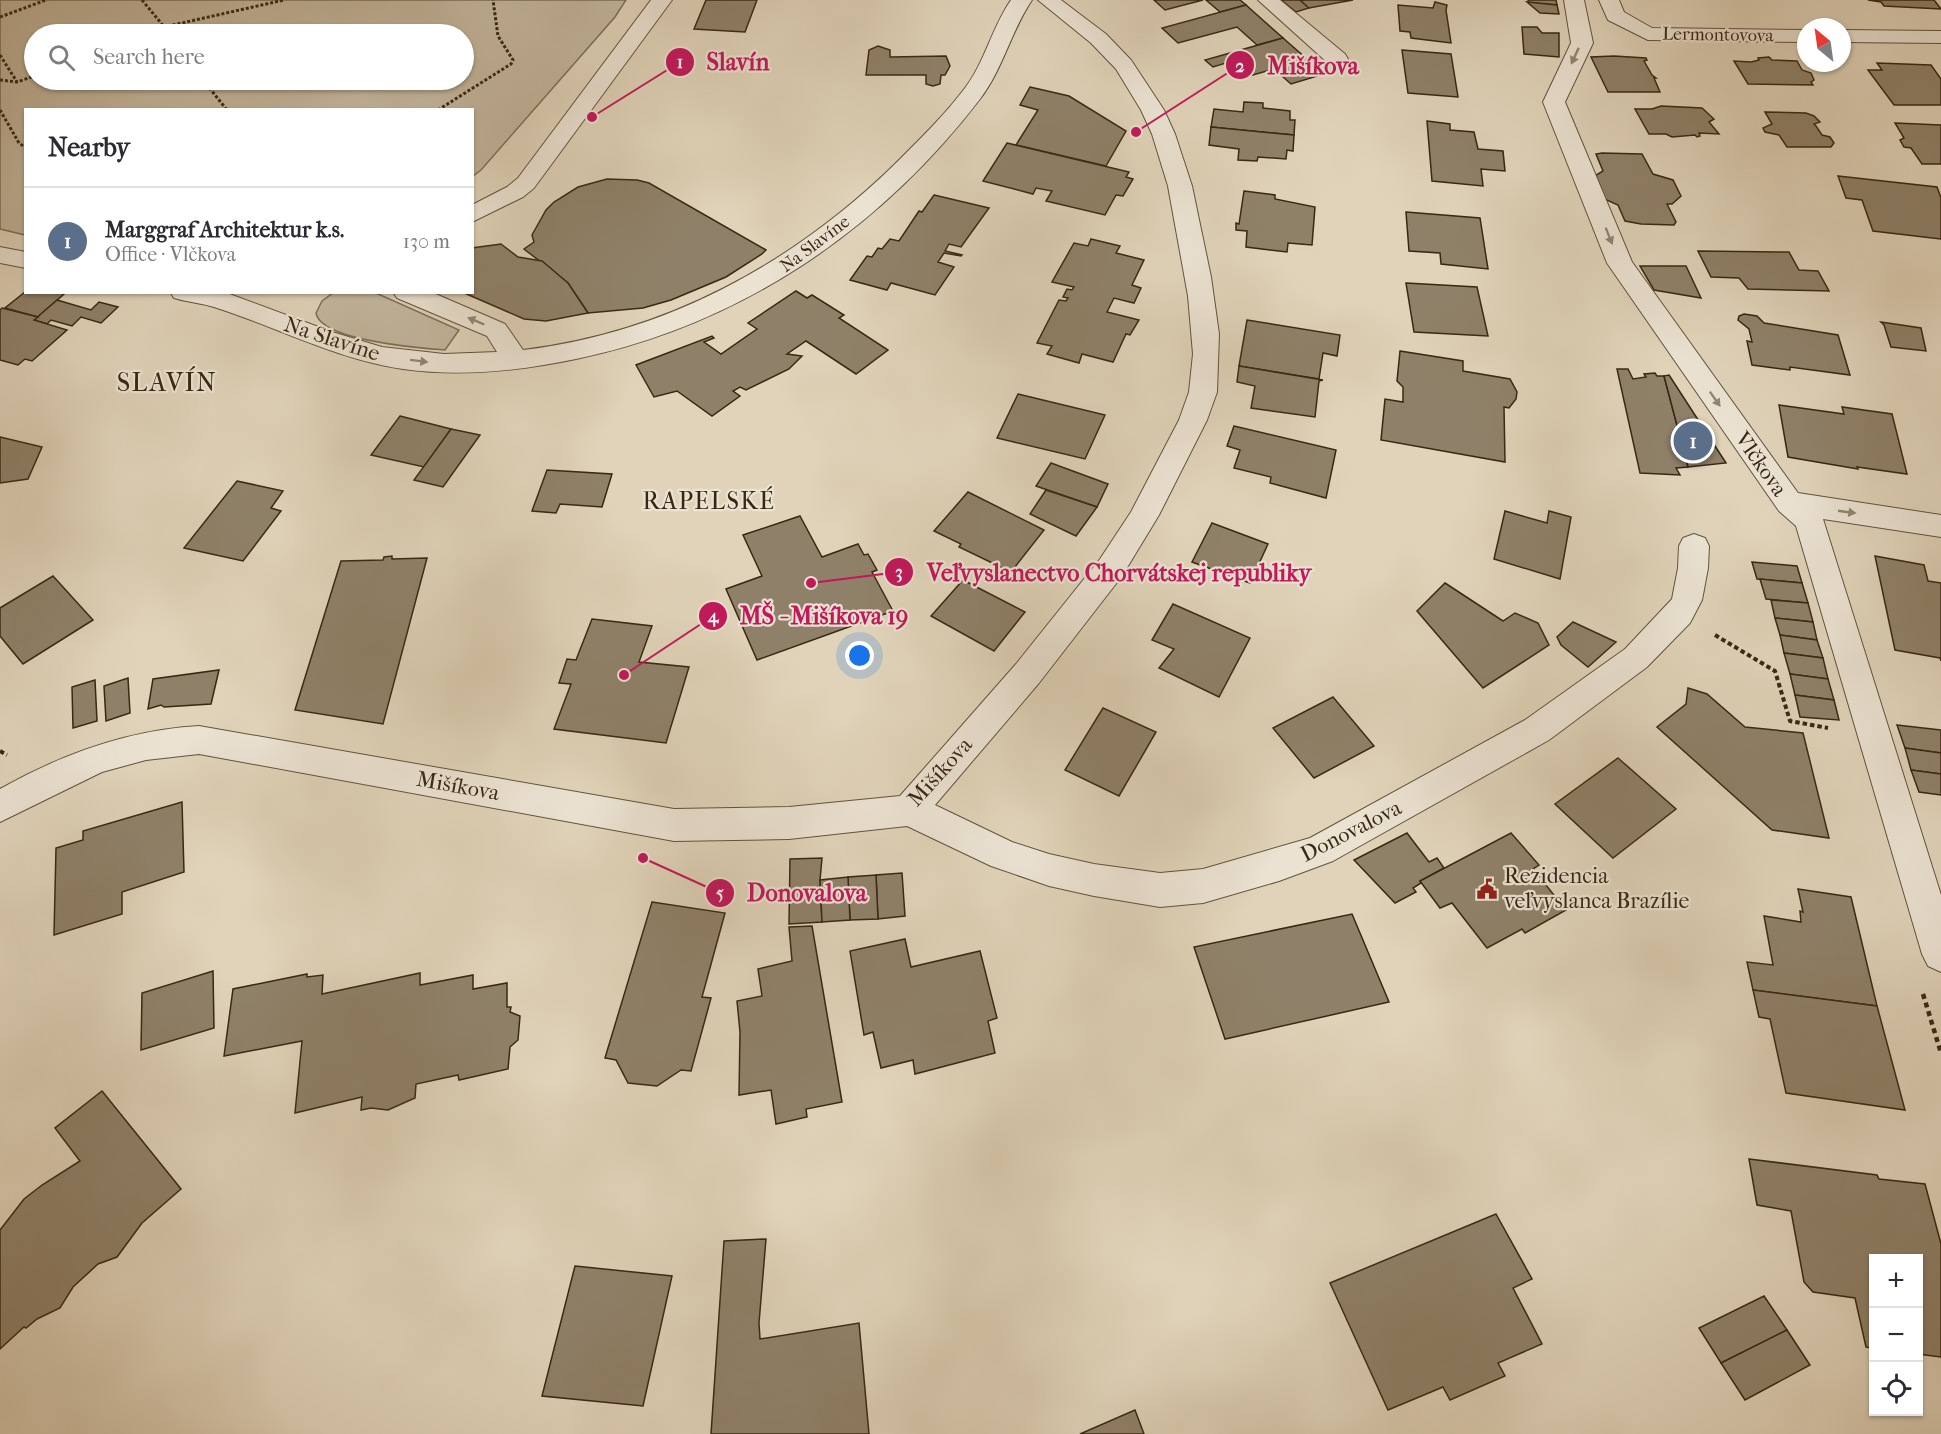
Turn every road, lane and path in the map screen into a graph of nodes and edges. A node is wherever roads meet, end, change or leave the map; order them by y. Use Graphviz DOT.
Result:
graph roads {
  1 [pos="46,0"];
  2 [pos="142,0"];
  3 [pos="284,0"];
  4 [pos="493,0"];
  5 [pos="662,0"];
  6 [pos="1022,0"];
  7 [pos="1048,0"];
  8 [pos="1268,0"];
  9 [pos="1574,0"];
  10 [pos="1609,0"];
  11 [pos="0,17"];
  12 [pos="162,24"];
  13 [pos="177,24"];
  14 [pos="1797,36"];
  15 [pos="1851,36"];
  16 [pos="1941,38"];
  17 [pos="0,55"];
  18 [pos="1337,59"];
  19 [pos="0,80"];
  20 [pos="24,80"];
  21 [pos="17,82"];
  22 [pos="474,87"];
  23 [pos="211,90"];
  24 [pos="470,90"];
  25 [pos="225,108"];
  26 [pos="441,108"];
  27 [pos="0,110"];
  28 [pos="24,146"];
  29 [pos="474,214"];
  30 [pos="0,255"];
  31 [pos="24,260"];
  32 [pos="192,294"];
  33 [pos="247,294"];
  34 [pos="411,294"];
  35 [pos="224,301"];
  36 [pos="516,360"];
  37 [pos="1789,503"];
  38 [pos="1941,526"];
  39 [pos="1694,546"];
  40 [pos="1679,614"];
  41 [pos="1790,722"];
  42 [pos="0,807"];
  43 [pos="909,810"];
  44 [pos="1941,954"];
  1 -- 11 [label="path"];
  2 -- 12 [label="path"];
  3 -- 13 [label="path"];
  4 -- 22 [label="path"];
  5 -- 29 [label="street"];
  6 -- 36 [label="street, Na Slavíne"];
  7 -- 43 [label="street, Mišíkova"];
  8 -- 18 [label="street"];
  9 -- 37 [label="street, Vlčkova, one-way"];
  10 -- 14 [label="street, Lermontovova"];
  15 -- 16 [label="street"];
  17 -- 21 [label="path"];
  19 -- 21 [label="path"];
  20 -- 21 [label="path"];
  23 -- 25 [label="path"];
  24 -- 26 [label="path"];
  27 -- 28 [label="path"];
  30 -- 31 [label="street"];
  32 -- 35 [label="street, Na Slavíne"];
  33 -- 35 [label="street, Na Slavíne"];
  36 -- 34 [label="street, one-way"];
  35 -- 36 [label="street, Na Slavíne, one-way"];
  37 -- 38 [label="street, one-way"];
  37 -- 44 [label="street, Vlčkova"];
  39 -- 40 [label="street, Donovalova"];
  40 -- 41 [label="path"];
  40 -- 43 [label="street, Donovalova"];
  42 -- 43 [label="street, Mišíkova"];
}
